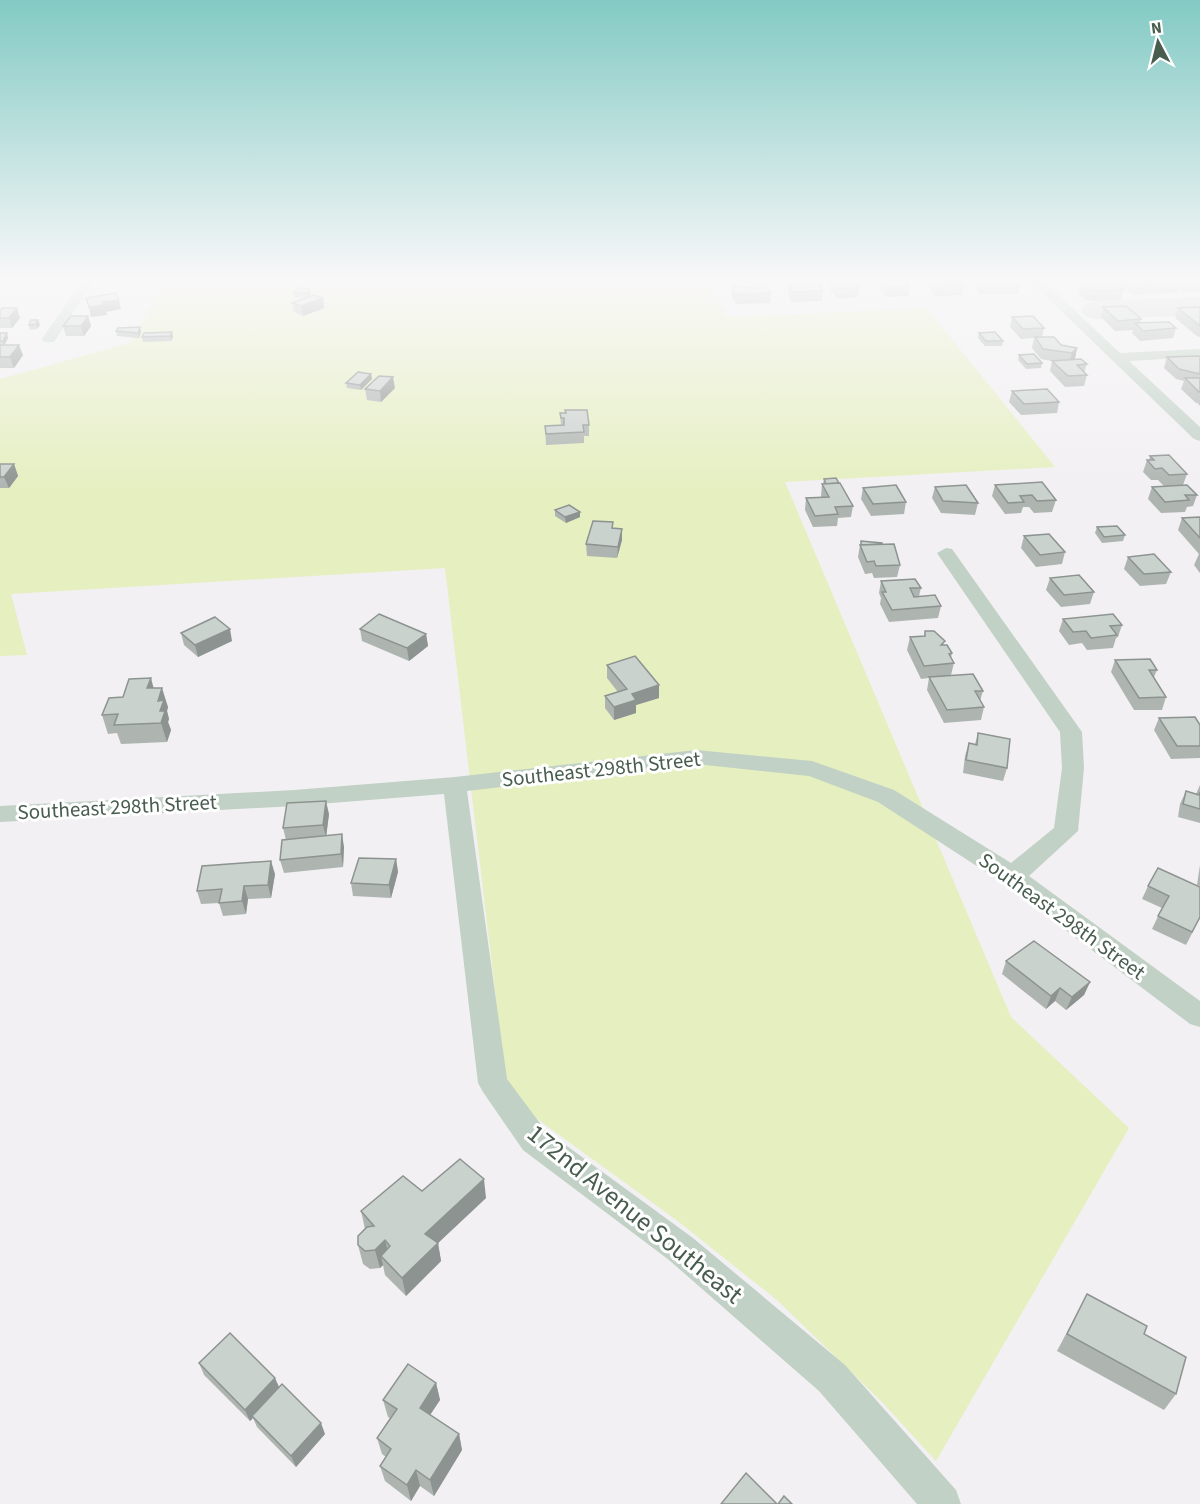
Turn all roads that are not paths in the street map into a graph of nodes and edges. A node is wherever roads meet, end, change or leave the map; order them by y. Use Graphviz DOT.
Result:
graph roads {
  1 [pos="1110,351"];
  2 [pos="1200,353"];
  3 [pos="1116,357"];
  4 [pos="1200,436"];
  5 [pos="946,553"];
  6 [pos="455,785"];
  7 [pos="0,814"];
  8 [pos="1012,876"];
  9 [pos="1200,1016"];
  10 [pos="942,1504"];
  1 -- 3 [label="street"];
  2 -- 3 [label="street"];
  3 -- 4 [label="street"];
  5 -- 8 [label="street"];
  6 -- 7 [label="street, Southeast 298th Street"];
  6 -- 8 [label="street, Southeast 298th Street"];
  6 -- 10 [label="street, 172nd Avenue Southeast"];
  8 -- 9 [label="street, Southeast 298th Street"];
}
